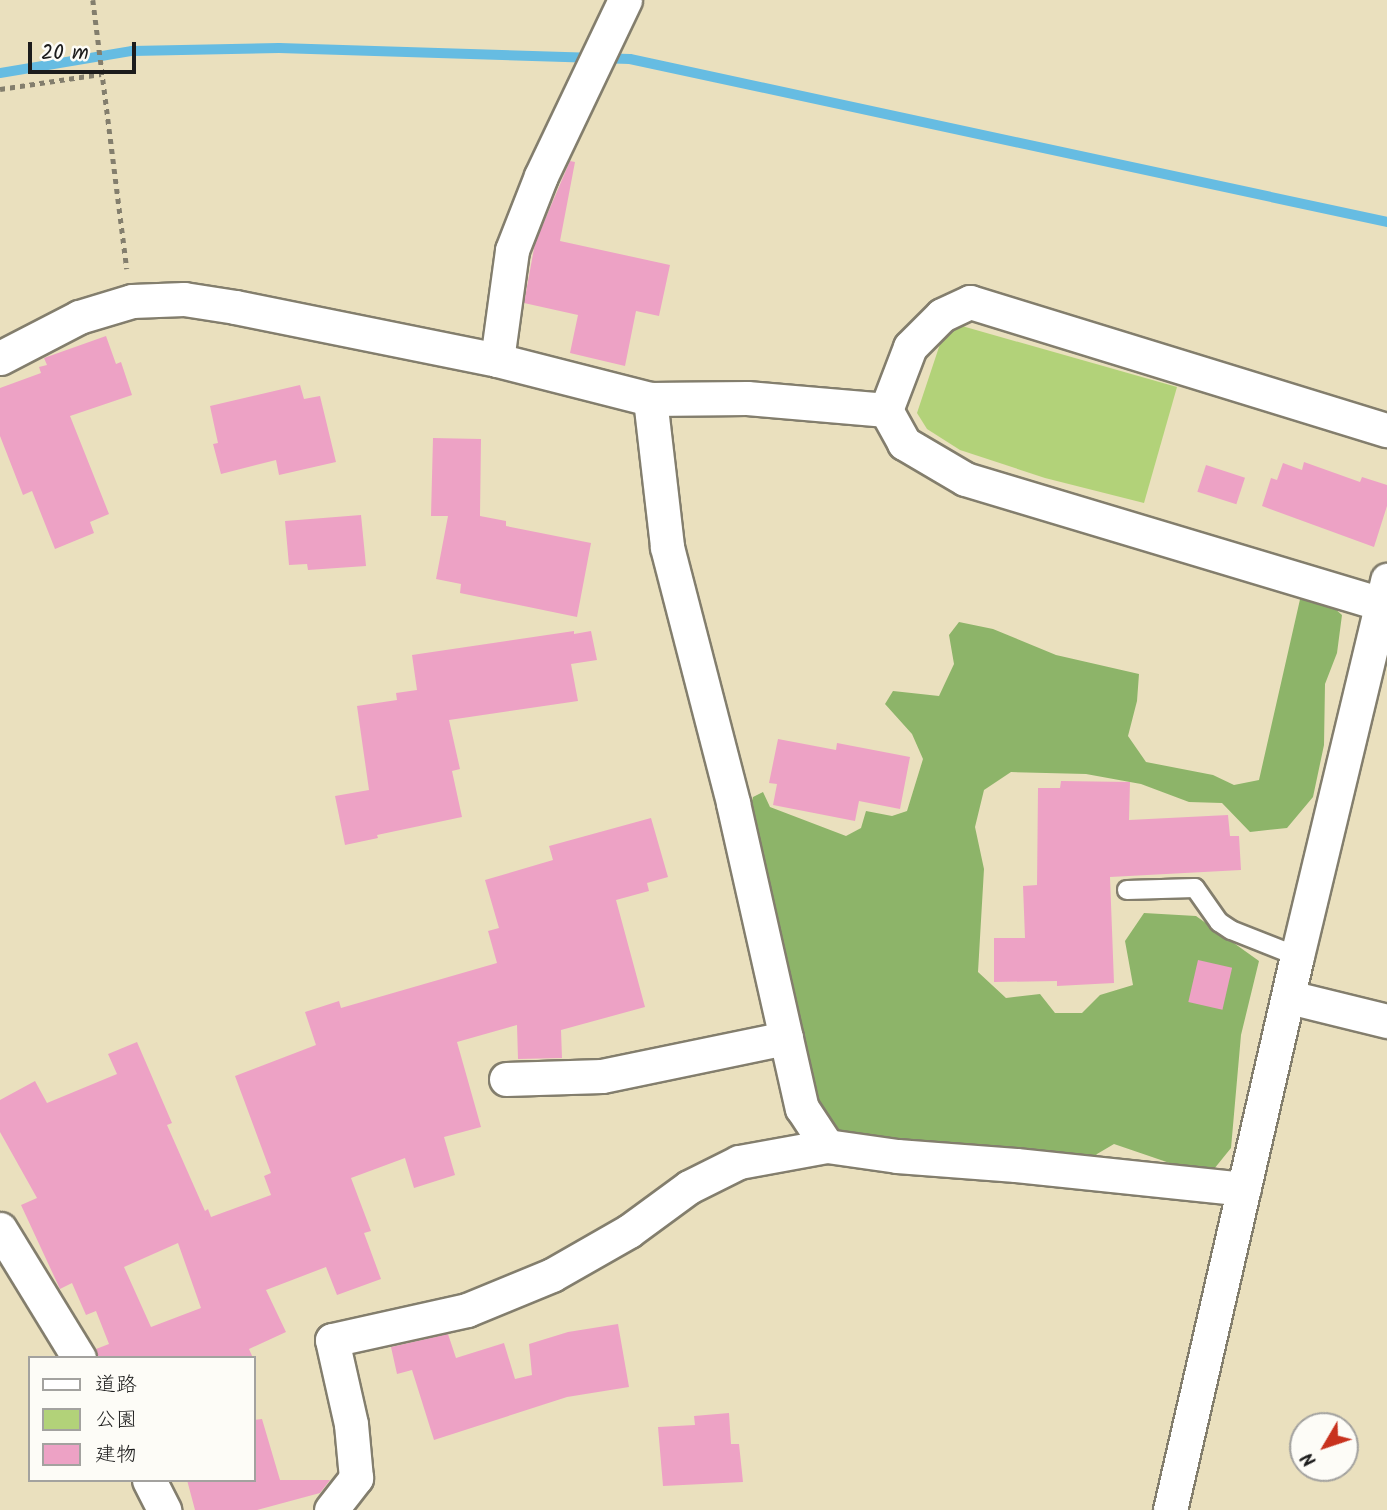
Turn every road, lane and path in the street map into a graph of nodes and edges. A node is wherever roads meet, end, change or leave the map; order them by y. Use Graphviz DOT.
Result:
graph roads {
  1 [pos="93,0"];
  2 [pos="625,0"];
  3 [pos="101,74"];
  4 [pos="0,89"];
  5 [pos="132,301"];
  6 [pos="0,358"];
  7 [pos="497,360"];
  8 [pos="650,399"];
  9 [pos="886,410"];
  10 [pos="1387,430"];
  11 [pos="1384,592"];
  12 [pos="1127,890"];
  13 [pos="1297,956"];
  14 [pos="1289,998"];
  15 [pos="1387,1021"];
  16 [pos="786,1038"];
  17 [pos="506,1079"];
  18 [pos="827,1146"];
  19 [pos="1244,1189"];
  20 [pos="0,1229"];
  21 [pos="78,1356"];
  22 [pos="150,1482"];
  23 [pos="164,1510"];
  24 [pos="331,1510"];
  25 [pos="1170,1510"];
  1 -- 3 [label="path"];
  2 -- 7 [label="street"];
  3 -- 4 [label="path"];
  3 -- 5 [label="path"];
  5 -- 6 [label="street"];
  5 -- 7 [label="street"];
  7 -- 8 [label="street"];
  8 -- 9 [label="street"];
  8 -- 16 [label="street"];
  9 -- 10 [label="street"];
  9 -- 11 [label="street"];
  11 -- 13 [label="street"];
  12 -- 13 [label="lane"];
  13 -- 14 [label="street"];
  14 -- 15 [label="street"];
  14 -- 19 [label="street"];
  16 -- 17 [label="street"];
  16 -- 18 [label="street"];
  18 -- 19 [label="street"];
  18 -- 24 [label="street"];
  19 -- 25 [label="street"];
  20 -- 21 [label="street"];
  22 -- 23 [label="street"];
}
